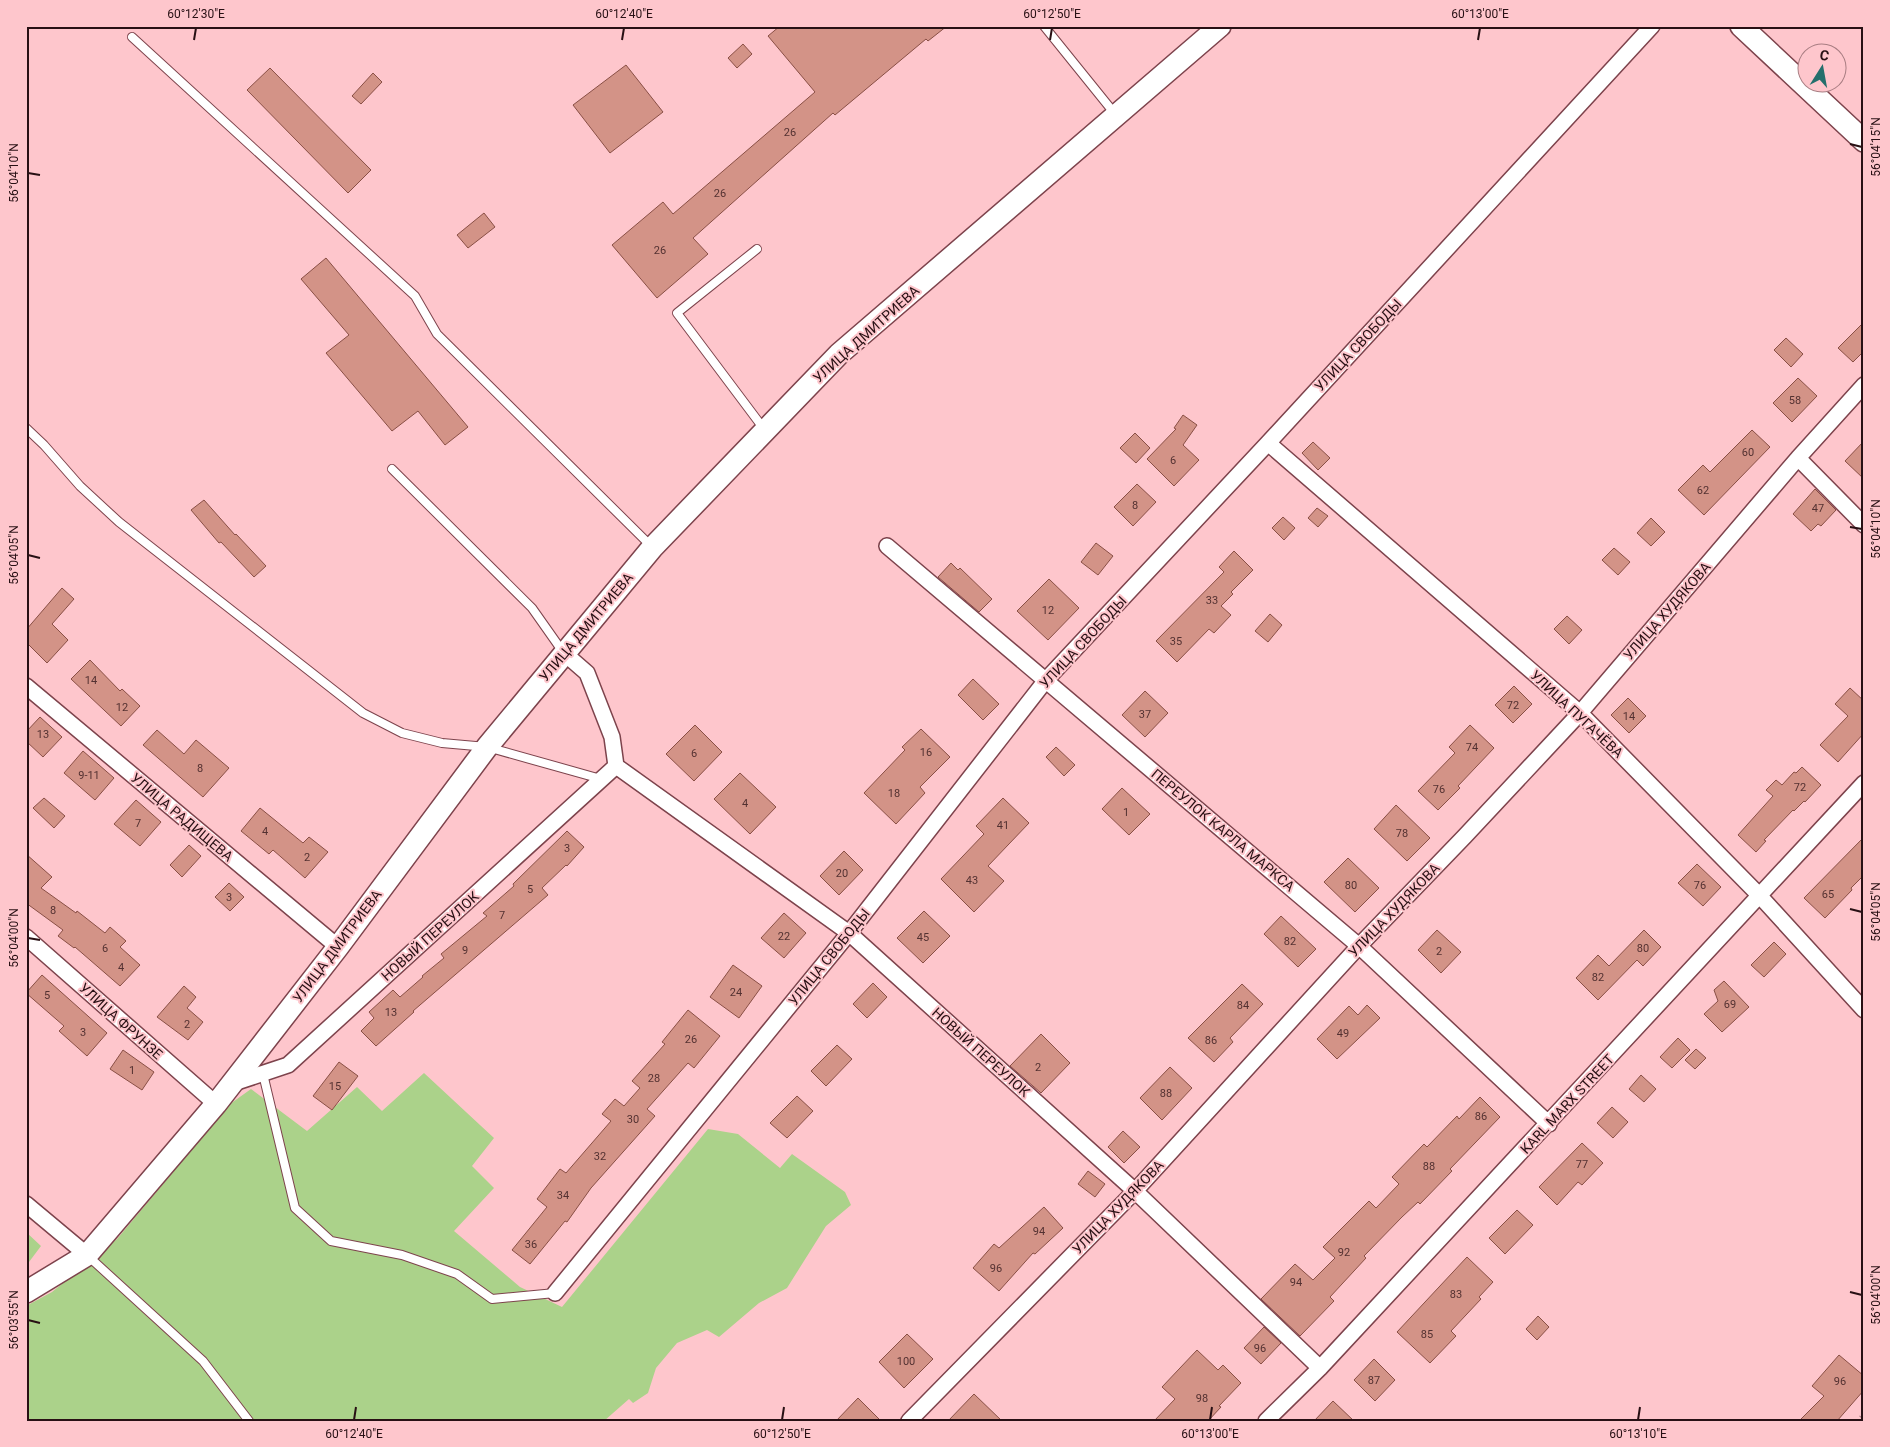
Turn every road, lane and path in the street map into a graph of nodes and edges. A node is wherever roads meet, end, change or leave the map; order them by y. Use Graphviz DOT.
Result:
graph roads {
  1 [pos="1044,26"];
  2 [pos="1220,26"];
  3 [pos="1652,26"];
  4 [pos="1741,26"];
  5 [pos="132,37"];
  6 [pos="1116,116"];
  7 [pos="1864,141"];
  8 [pos="757,249"];
  9 [pos="1864,385"];
  10 [pos="26,428"];
  11 [pos="765,431"];
  12 [pos="1268,443"];
  13 [pos="1798,458"];
  14 [pos="392,469"];
  15 [pos="1864,525"];
  16 [pos="887,546"];
  17 [pos="652,548"];
  18 [pos="564,653"];
  19 [pos="1046,680"];
  20 [pos="26,686"];
  21 [pos="1580,713"];
  22 [pos="487,747"];
  23 [pos="616,766"];
  24 [pos="601,779"];
  25 [pos="1864,783"];
  26 [pos="1759,896"];
  27 [pos="849,933"];
  28 [pos="26,937"];
  29 [pos="1359,946"];
  30 [pos="338,947"];
  31 [pos="1864,1010"];
  32 [pos="262,1074"];
  33 [pos="231,1084"];
  34 [pos="216,1104"];
  35 [pos="1549,1124"];
  36 [pos="1135,1191"];
  37 [pos="26,1204"];
  38 [pos="87,1255"];
  39 [pos="26,1292"];
  40 [pos="555,1293"];
  41 [pos="1320,1368"];
  42 [pos="1864,1413"];
  43 [pos="250,1421"];
  44 [pos="909,1421"];
  45 [pos="1266,1421"];
  46 [pos="1857,1421"];
  1 -- 6 [label="lane"];
  2 -- 6 [label="street, УЛИЦА ДМИТРИЕВА"];
  3 -- 12 [label="street, УЛИЦА СВОБОДЫ"];
  4 -- 7 [label="street"];
  5 -- 17 [label="lane"];
  6 -- 11 [label="street, УЛИЦА ДМИТРИЕВА"];
  8 -- 11 [label="lane"];
  9 -- 13 [label="street, УЛИЦА ХУДЯКОВА"];
  10 -- 22 [label="lane"];
  11 -- 17 [label="street, УЛИЦА ДМИТРИЕВА"];
  12 -- 19 [label="street, УЛИЦА СВОБОДЫ"];
  12 -- 21 [label="street, УЛИЦА ПУГАЧЁВА"];
  13 -- 15 [label="street"];
  13 -- 21 [label="street, УЛИЦА ХУДЯКОВА"];
  14 -- 18 [label="lane"];
  16 -- 19 [label="street, ПЕРЕУЛОК КАРЛА МАРКСА"];
  17 -- 18 [label="street, УЛИЦА ДМИТРИЕВА"];
  18 -- 22 [label="street, УЛИЦА ДМИТРИЕВА"];
  18 -- 23 [label="street"];
  19 -- 27 [label="street, УЛИЦА СВОБОДЫ"];
  19 -- 29 [label="street, ПЕРЕУЛОК КАРЛА МАРКСА"];
  20 -- 30 [label="street, УЛИЦА РАДИЩЕВА"];
  21 -- 26 [label="street, УЛИЦА ПУГАЧЁВА"];
  21 -- 29 [label="street, УЛИЦА ХУДЯКОВА"];
  22 -- 24 [label="lane"];
  22 -- 30 [label="street, УЛИЦА ДМИТРИЕВА"];
  23 -- 24 [label="street, НОВЫЙ ПЕРЕУЛОК"];
  23 -- 27 [label="street, НОВЫЙ ПЕРЕУЛОК"];
  24 -- 32 [label="street, НОВЫЙ ПЕРЕУЛОК"];
  25 -- 26 [label="street, KARL MARX STREET"];
  26 -- 31 [label="street, УЛИЦА ПУГАЧЁВА"];
  26 -- 35 [label="street, KARL MARX STREET"];
  27 -- 36 [label="street, НОВЫЙ ПЕРЕУЛОК"];
  27 -- 40 [label="street, УЛИЦА СВОБОДЫ"];
  28 -- 34 [label="street, УЛИЦА ФРУНЗЕ"];
  29 -- 35 [label="street, ПЕРЕУЛОК КАРЛА МАРКСА"];
  29 -- 36 [label="street, УЛИЦА ХУДЯКОВА"];
  30 -- 33 [label="street, УЛИЦА ДМИТРИЕВА"];
  32 -- 33 [label="street, НОВЫЙ ПЕРЕУЛОК"];
  32 -- 40 [label="lane"];
  33 -- 34 [label="street, УЛИЦА ДМИТРИЕВА"];
  34 -- 38 [label="street, УЛИЦА ДМИТРИЕВА"];
  35 -- 41 [label="street, KARL MARX STREET"];
  36 -- 41 [label="street, НОВЫЙ ПЕРЕУЛОК"];
  36 -- 44 [label="street, УЛИЦА ХУДЯКОВА"];
  37 -- 38 [label="street"];
  38 -- 39 [label="street, УЛИЦА ДМИТРИЕВА"];
  38 -- 43 [label="lane"];
  41 -- 45 [label="street, KARL MARX STREET"];
  42 -- 46 [label="path"];
}
